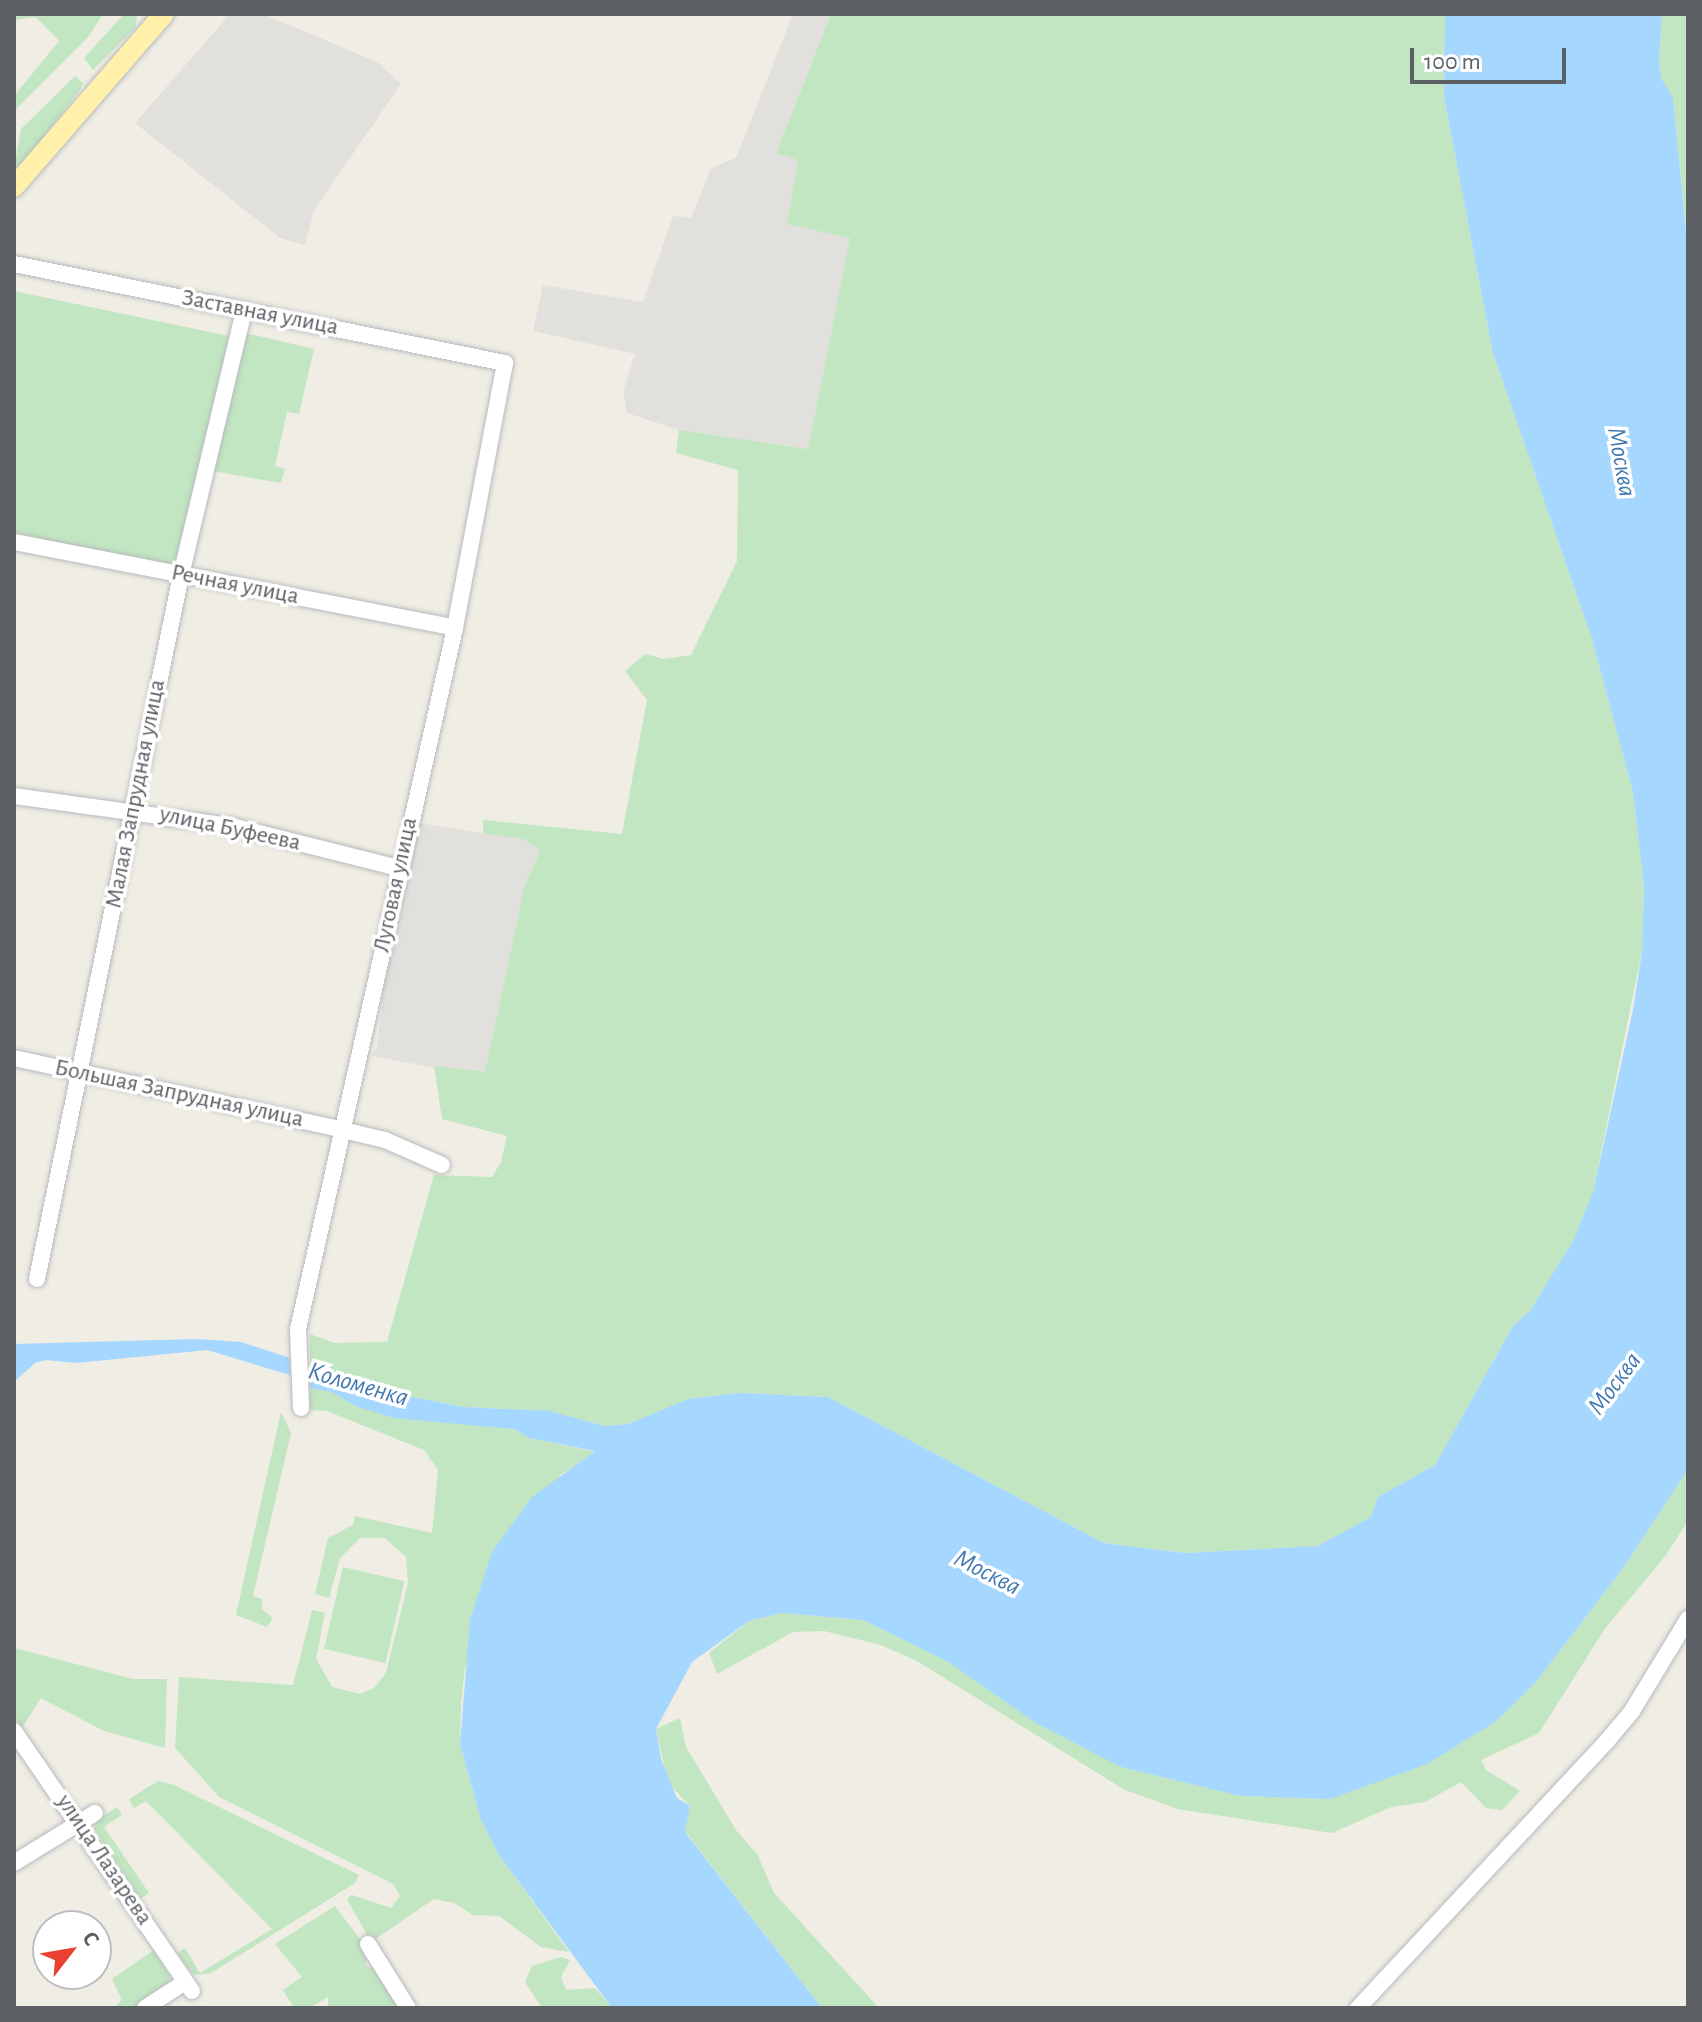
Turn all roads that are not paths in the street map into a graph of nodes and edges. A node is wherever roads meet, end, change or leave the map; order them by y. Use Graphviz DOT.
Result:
graph roads {
  1 [pos="164,14"];
  2 [pos="14,187"];
  3 [pos="14,264"];
  4 [pos="244,310"];
  5 [pos="505,363"];
  6 [pos="14,542"];
  7 [pos="181,575"];
  8 [pos="455,628"];
  9 [pos="14,796"];
  10 [pos="133,816"];
  11 [pos="398,868"];
  12 [pos="14,1058"];
  13 [pos="80,1073"];
  14 [pos="343,1130"];
  15 [pos="442,1165"];
  16 [pos="37,1279"];
  17 [pos="301,1408"];
  18 [pos="1688,1619"];
  19 [pos="14,1731"];
  20 [pos="95,1813"];
  21 [pos="79,1823"];
  22 [pos="14,1863"];
  23 [pos="368,1944"];
  24 [pos="145,2008"];
  25 [pos="408,2008"];
  26 [pos="1358,2008"];
  1 -- 2 [label="main road"];
  3 -- 4 [label="street, Заставная улица"];
  4 -- 5 [label="street, Заставная улица"];
  4 -- 7 [label="street, Малая Запрудная улица"];
  5 -- 8 [label="street, Луговая улица"];
  6 -- 7 [label="street, Речная улица"];
  7 -- 8 [label="street, Речная улица"];
  7 -- 10 [label="street, Малая Запрудная улица"];
  8 -- 11 [label="street, Луговая улица"];
  9 -- 10 [label="street, улица Буфеева"];
  10 -- 11 [label="street, улица Буфеева"];
  10 -- 13 [label="street, Малая Запрудная улица"];
  11 -- 14 [label="street, Луговая улица"];
  12 -- 13 [label="street, Большая Запрудная улица"];
  13 -- 14 [label="street, Большая Запрудная улица"];
  13 -- 16 [label="street, Малая Запрудная улица"];
  14 -- 15 [label="street, Большая Запрудная улица"];
  14 -- 17 [label="street, Луговая улица"];
  18 -- 26 [label="street"];
  19 -- 21 [label="street, улица Лазарева"];
  20 -- 21 [label="street"];
  21 -- 22 [label="street"];
  21 -- 24 [label="street, улица Лазарева"];
  23 -- 25 [label="street"];
}
